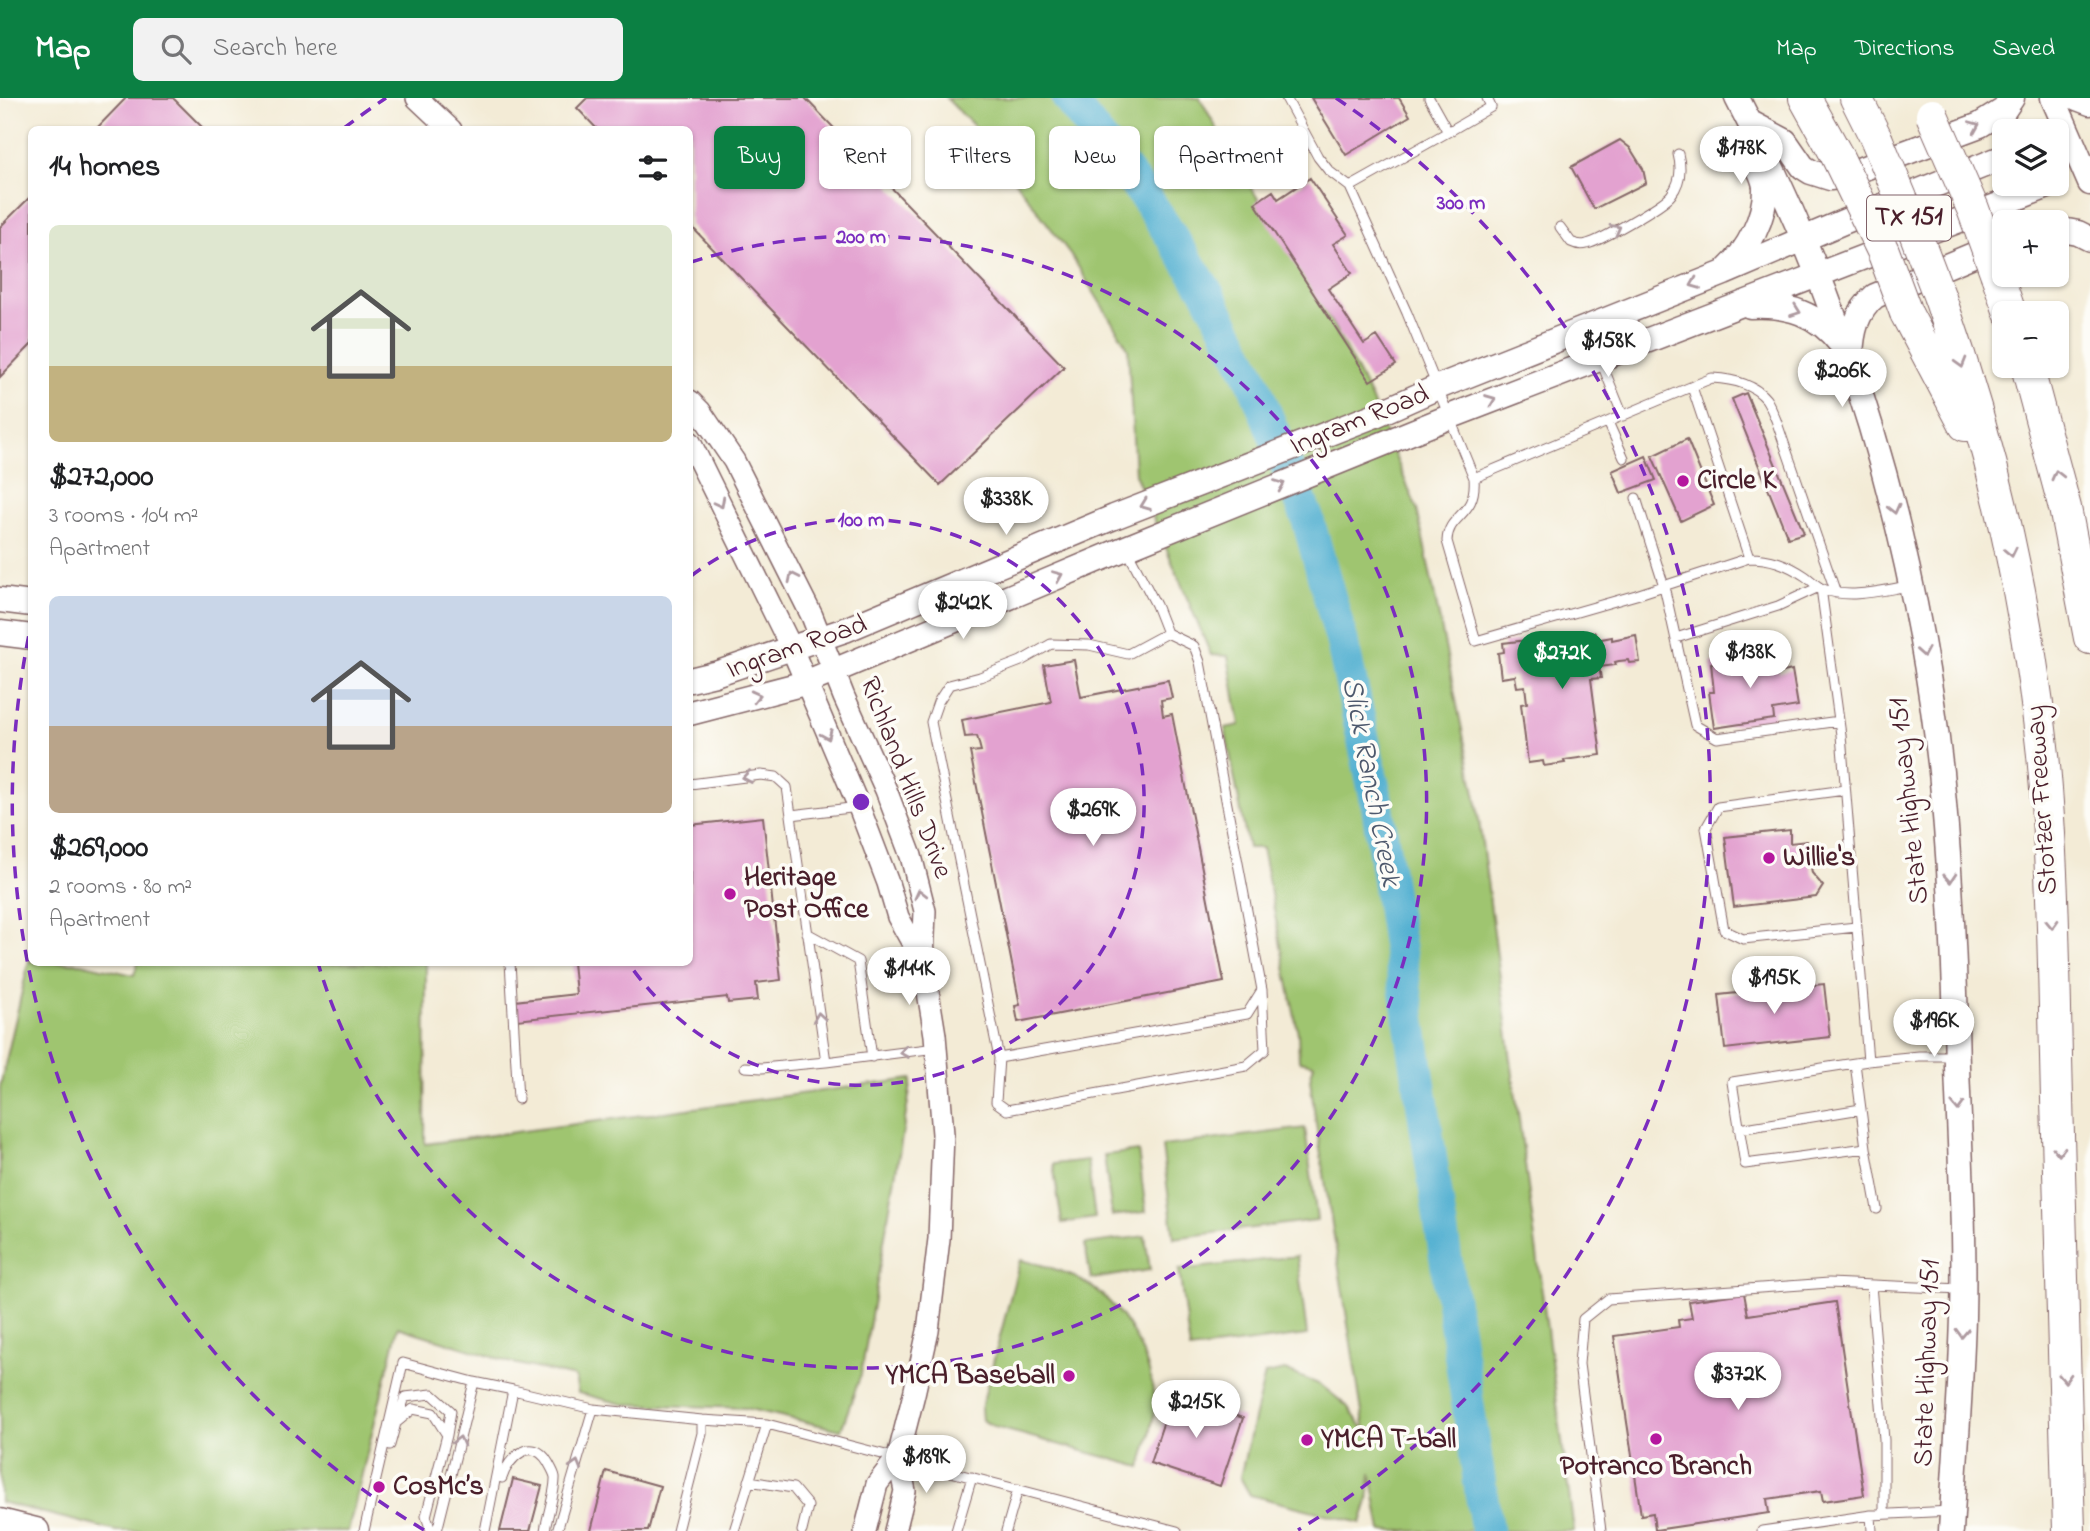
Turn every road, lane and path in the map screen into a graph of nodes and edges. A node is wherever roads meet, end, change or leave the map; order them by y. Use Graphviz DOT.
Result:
graph roads {
  1 [pos="417,98"];
  2 [pos="1286,98"];
  3 [pos="1429,98"];
  4 [pos="1486,98"];
  5 [pos="1738,98"];
  6 [pos="1805,98"];
  7 [pos="1856,98"];
  8 [pos="2012,98"];
  9 [pos="2053,98"];
  10 [pos="2077,98"];
  11 [pos="2090,103"];
  12 [pos="1928,106"];
  13 [pos="1751,123"];
  14 [pos="448,126"];
  15 [pos="2072,130"];
  16 [pos="1448,132"];
  17 [pos="1678,154"];
  18 [pos="1992,162"];
  19 [pos="2088,173"];
  20 [pos="2069,179"];
  21 [pos="1350,187"];
  22 [pos="2021,196"];
  23 [pos="1560,227"];
  24 [pos="2069,231"];
  25 [pos="1803,239"];
  26 [pos="2090,239"];
  27 [pos="1992,247"];
  28 [pos="1724,273"];
  29 [pos="1818,274"];
  30 [pos="2006,301"];
  31 [pos="1729,308"];
  32 [pos="1600,358"];
  33 [pos="1850,360"];
  34 [pos="2030,378"];
  35 [pos="1438,387"];
  36 [pos="1692,387"];
  37 [pos="693,404"];
  38 [pos="1623,416"];
  39 [pos="1449,417"];
  40 [pos="1608,422"];
  41 [pos="693,448"];
  42 [pos="1624,458"];
  43 [pos="1475,478"];
  44 [pos="1996,485"];
  45 [pos="1636,498"];
  46 [pos="1114,517"];
  47 [pos="1126,548"];
  48 [pos="1749,558"];
  49 [pos="1911,585"];
  50 [pos="1664,586"];
  51 [pos="1820,587"];
  52 [pos="1836,593"];
  53 [pos="0,600"];
  54 [pos="28,604"];
  55 [pos="1167,633"];
  56 [pos="0,634"];
  57 [pos="28,637"];
  58 [pos="1676,638"];
  59 [pos="2090,638"];
  60 [pos="821,639"];
  61 [pos="792,649"];
  62 [pos="833,671"];
  63 [pos="693,679"];
  64 [pos="805,682"];
  65 [pos="693,712"];
  66 [pos="1839,721"];
  67 [pos="693,784"];
  68 [pos="1845,790"];
  69 [pos="859,807"];
  70 [pos="791,815"];
  71 [pos="1856,927"];
  72 [pos="807,933"];
  73 [pos="923,961"];
  74 [pos="510,966"];
  75 [pos="1262,990"];
  76 [pos="936,1048"];
  77 [pos="1957,1056"];
  78 [pos="873,1057"];
  79 [pos="999,1058"];
  80 [pos="1868,1061"];
  81 [pos="826,1062"];
  82 [pos="1855,1063"];
  83 [pos="745,1067"];
  84 [pos="518,1099"];
  85 [pos="1861,1109"];
  86 [pos="1740,1129"];
  87 [pos="1866,1148"];
  88 [pos="1877,1209"];
  89 [pos="1871,1285"];
  90 [pos="1963,1289"];
  91 [pos="474,1382"];
  92 [pos="513,1390"];
  93 [pos="593,1409"];
  94 [pos="702,1420"];
  95 [pos="396,1423"];
  96 [pos="767,1424"];
  97 [pos="447,1435"];
  98 [pos="898,1457"];
  99 [pos="972,1477"];
  100 [pos="750,1481"];
  101 [pos="1018,1489"];
  102 [pos="1871,1514"];
  103 [pos="1884,1514"];
  104 [pos="1952,1521"];
  105 [pos="0,1522"];
  106 [pos="486,1528"];
  107 [pos="1163,1529"];
  108 [pos="365,1530"];
  109 [pos="36,1531"];
  110 [pos="431,1531"];
  111 [pos="437,1531"];
  112 [pos="545,1531"];
  113 [pos="557,1531"];
  114 [pos="677,1531"];
  115 [pos="734,1531"];
  116 [pos="802,1531"];
  117 [pos="865,1531"];
  118 [pos="895,1531"];
  119 [pos="956,1531"];
  120 [pos="1006,1531"];
  121 [pos="1177,1531"];
  122 [pos="1601,1531"];
  123 [pos="1762,1531"];
  124 [pos="1872,1531"];
  125 [pos="2069,1531"];
  1 -- 14 [label="street"];
  2 -- 21 [label="lane"];
  3 -- 16 [label="lane"];
  4 -- 16 [label="lane"];
  5 -- 13 [label="main road, State Highway 151"];
  6 -- 44 [label="highway, bridge"];
  7 -- 44 [label="highway, Stotzer Freeway / TX 151, one-way, bridge"];
  13 -- 8 [label="main road, one-way"];
  9 -- 15 [label="main road"];
  10 -- 11 [label="main road"];
  12 -- 30 [label="highway, TX 151, bridge"];
  13 -- 25 [label="main road, State Highway 151"];
  13 -- 28 [label="main road"];
  15 -- 19 [label="main road"];
  16 -- 21 [label="lane"];
  23 -- 17 [label="lane, one-way"];
  18 -- 25 [label="main road, Ingram Road"];
  19 -- 20 [label="main road, Ingram Road"];
  21 -- 35 [label="lane"];
  22 -- 29 [label="main road, Ingram Road"];
  24 -- 26 [label="main road"];
  25 -- 28 [label="main road, Ingram Road"];
  25 -- 29 [label="main road, State Highway 151"];
  27 -- 33 [label="main road"];
  28 -- 35 [label="main road, Ingram Road, one-way"];
  29 -- 31 [label="main road, Ingram Road"];
  29 -- 33 [label="main road, State Highway 151"];
  31 -- 32 [label="main road, Ingram Road"];
  31 -- 33 [label="main road, one-way"];
  32 -- 38 [label="lane"];
  39 -- 32 [label="main road, Ingram Road, one-way"];
  33 -- 49 [label="main road, State Highway 151, one-way"];
  59 -- 34 [label="highway, one-way"];
  35 -- 39 [label="lane"];
  35 -- 46 [label="main road, Ingram Road, one-way"];
  36 -- 38 [label="lane"];
  36 -- 48 [label="lane"];
  36 -- 52 [label="lane"];
  60 -- 37 [label="street, Richland Hills Drive, one-way"];
  38 -- 40 [label="lane"];
  39 -- 43 [label="lane"];
  47 -- 39 [label="main road, Ingram Road, one-way"];
  40 -- 42 [label="lane"];
  40 -- 43 [label="lane"];
  41 -- 61 [label="street, Richland Hills Drive, one-way"];
  43 -- 50 [label="lane"];
  44 -- 125 [label="highway, Stotzer Freeway / TX 151, one-way"];
  45 -- 50 [label="lane"];
  46 -- 47 [label="main road"];
  46 -- 60 [label="main road, Ingram Road"];
  47 -- 55 [label="lane"];
  62 -- 47 [label="main road, Ingram Road, one-way"];
  48 -- 50 [label="lane"];
  48 -- 51 [label="lane"];
  49 -- 52 [label="lane"];
  49 -- 77 [label="main road, State Highway 151, one-way"];
  50 -- 58 [label="lane"];
  51 -- 52 [label="lane"];
  51 -- 58 [label="lane"];
  51 -- 66 [label="lane"];
  53 -- 54 [label="main road"];
  55 -- 75 [label="lane"];
  55 -- 79 [label="lane"];
  56 -- 57 [label="main road"];
  58 -- 66 [label="lane"];
  60 -- 61 [label="main road, Ingram Road"];
  60 -- 62 [label="street, Richland Hills Drive"];
  61 -- 63 [label="main road, Ingram Road"];
  61 -- 64 [label="street, Richland Hills Drive"];
  62 -- 64 [label="main road, Ingram Road"];
  73 -- 62 [label="street, Richland Hills Drive, one-way"];
  65 -- 64 [label="main road, Ingram Road, one-way"];
  64 -- 69 [label="street, Richland Hills Drive, one-way"];
  66 -- 68 [label="lane"];
  70 -- 67 [label="lane, one-way"];
  68 -- 71 [label="lane"];
  68 -- 71 [label="lane"];
  69 -- 70 [label="lane"];
  69 -- 73 [label="street, Richland Hills Drive"];
  70 -- 72 [label="lane"];
  71 -- 80 [label="lane"];
  72 -- 78 [label="lane"];
  81 -- 72 [label="lane, one-way"];
  73 -- 76 [label="street, Richland Hills Drive"];
  74 -- 84 [label="lane"];
  75 -- 79 [label="lane"];
  75 -- 79 [label="lane"];
  76 -- 78 [label="lane, one-way"];
  76 -- 98 [label="street, Richland Hills Drive"];
  77 -- 80 [label="lane"];
  77 -- 90 [label="main road, State Highway 151, one-way"];
  78 -- 81 [label="lane"];
  80 -- 82 [label="lane"];
  81 -- 83 [label="lane"];
  82 -- 85 [label="lane"];
  82 -- 86 [label="lane"];
  85 -- 86 [label="lane"];
  85 -- 87 [label="lane"];
  86 -- 87 [label="lane"];
  87 -- 88 [label="lane"];
  89 -- 90 [label="lane"];
  89 -- 103 [label="lane"];
  89 -- 122 [label="lane"];
  90 -- 104 [label="main road, State Highway 151, one-way"];
  91 -- 92 [label="lane"];
  91 -- 108 [label="lane"];
  111 -- 91 [label="lane, one-way"];
  92 -- 93 [label="lane"];
  92 -- 106 [label="lane"];
  93 -- 94 [label="lane"];
  113 -- 93 [label="lane, one-way"];
  94 -- 96 [label="lane"];
  94 -- 114 [label="lane"];
  95 -- 97 [label="lane"];
  95 -- 97 [label="lane"];
  95 -- 108 [label="lane"];
  96 -- 98 [label="lane"];
  96 -- 100 [label="lane"];
  97 -- 110 [label="lane"];
  98 -- 99 [label="lane"];
  98 -- 117 [label="street, Richland Hills Drive"];
  98 -- 118 [label="street, Richland Hills Drive"];
  99 -- 101 [label="lane"];
  99 -- 119 [label="lane"];
  100 -- 115 [label="lane"];
  100 -- 116 [label="lane"];
  101 -- 107 [label="lane"];
  101 -- 120 [label="lane"];
  102 -- 103 [label="lane"];
  102 -- 123 [label="lane"];
  102 -- 124 [label="lane"];
  103 -- 104 [label="lane"];
  105 -- 109 [label="main road"];
  106 -- 112 [label="lane"];
  107 -- 121 [label="lane"];
}
